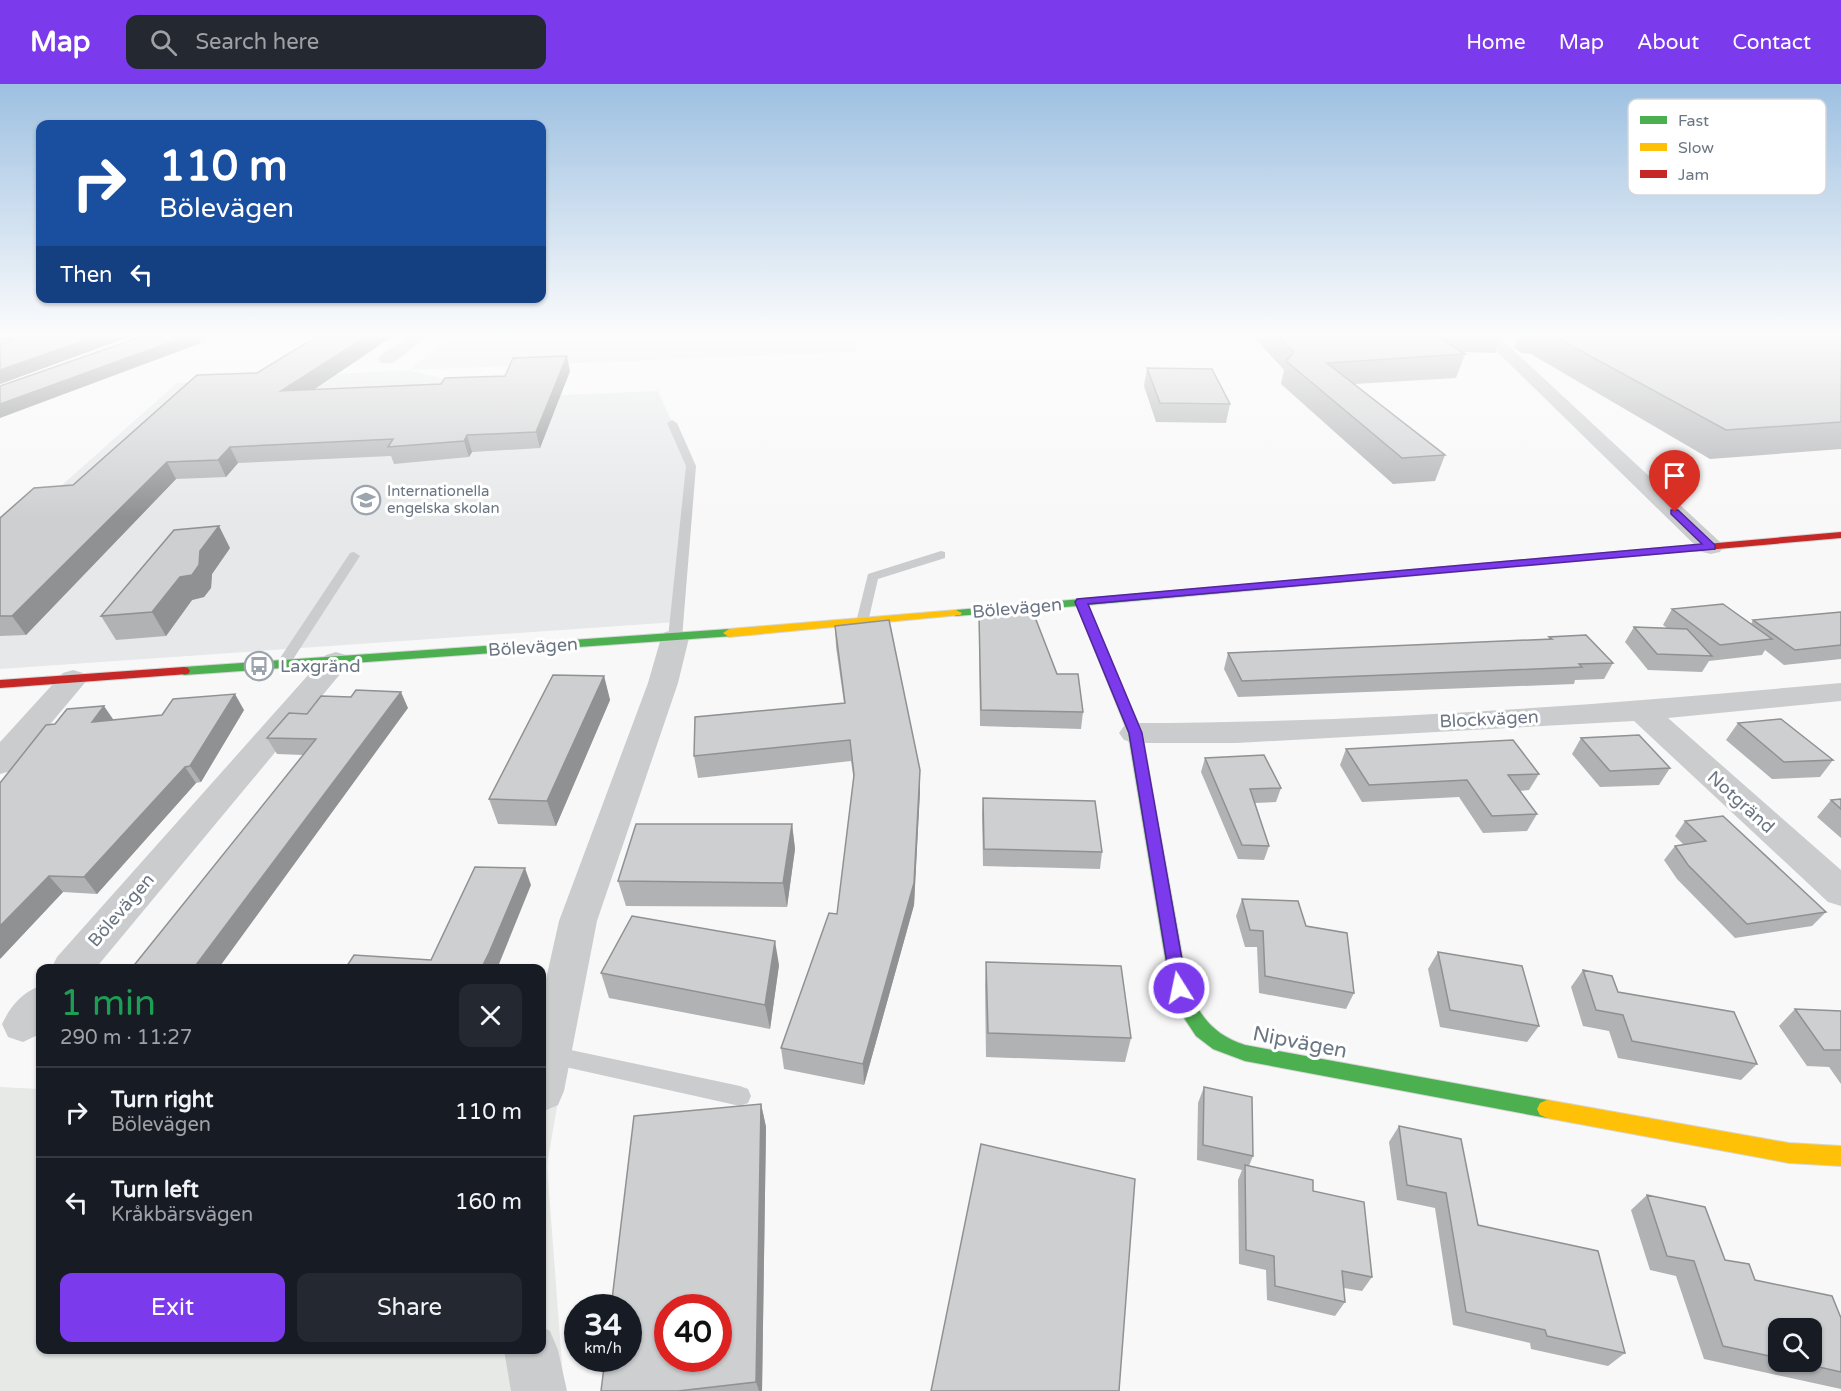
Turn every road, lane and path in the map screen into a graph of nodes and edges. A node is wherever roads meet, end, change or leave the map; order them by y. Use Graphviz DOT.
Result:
graph roads {
  1 [pos="1552,395"];
  2 [pos="672,423"];
  3 [pos="1841,535"];
  4 [pos="1711,547"];
  5 [pos="941,555"];
  6 [pos="354,556"];
  7 [pos="1081,602"];
  8 [pos="862,622"];
  9 [pos="675,638"];
  10 [pos="336,661"];
  11 [pos="283,664"];
  12 [pos="73,679"];
  13 [pos="0,684"];
  14 [pos="1841,692"];
  15 [pos="1641,711"];
  16 [pos="1135,733"];
  17 [pos="0,763"];
  18 [pos="1841,892"];
  19 [pos="75,964"];
  20 [pos="549,1055"];
  21 [pos="546,1070"];
  22 [pos="740,1096"];
  23 [pos="1841,1156"];
  24 [pos="532,1354"];
  25 [pos="538,1391"];
  1 -- 4 [label="street"];
  2 -- 9 [label="lane"];
  3 -- 4 [label="street, Bölevägen"];
  4 -- 7 [label="street, Bölevägen"];
  5 -- 8 [label="lane"];
  6 -- 11 [label="lane"];
  7 -- 8 [label="street, Bölevägen"];
  7 -- 16 [label="street, Nipvägen"];
  8 -- 9 [label="street, Bölevägen"];
  9 -- 10 [label="street, Bölevägen"];
  9 -- 20 [label="street"];
  10 -- 11 [label="street, Bölevägen"];
  10 -- 19 [label="street, Bölevägen"];
  11 -- 12 [label="street, Bölevägen"];
  12 -- 13 [label="street, Bölevägen"];
  12 -- 17 [label="street"];
  14 -- 15 [label="street, Blockvägen"];
  15 -- 16 [label="street, Blockvägen"];
  15 -- 18 [label="street, Notgränd"];
  16 -- 23 [label="street, Nipvägen"];
  20 -- 21 [label="street"];
  20 -- 22 [label="lane"];
  24 -- 25 [label="street"];
}
